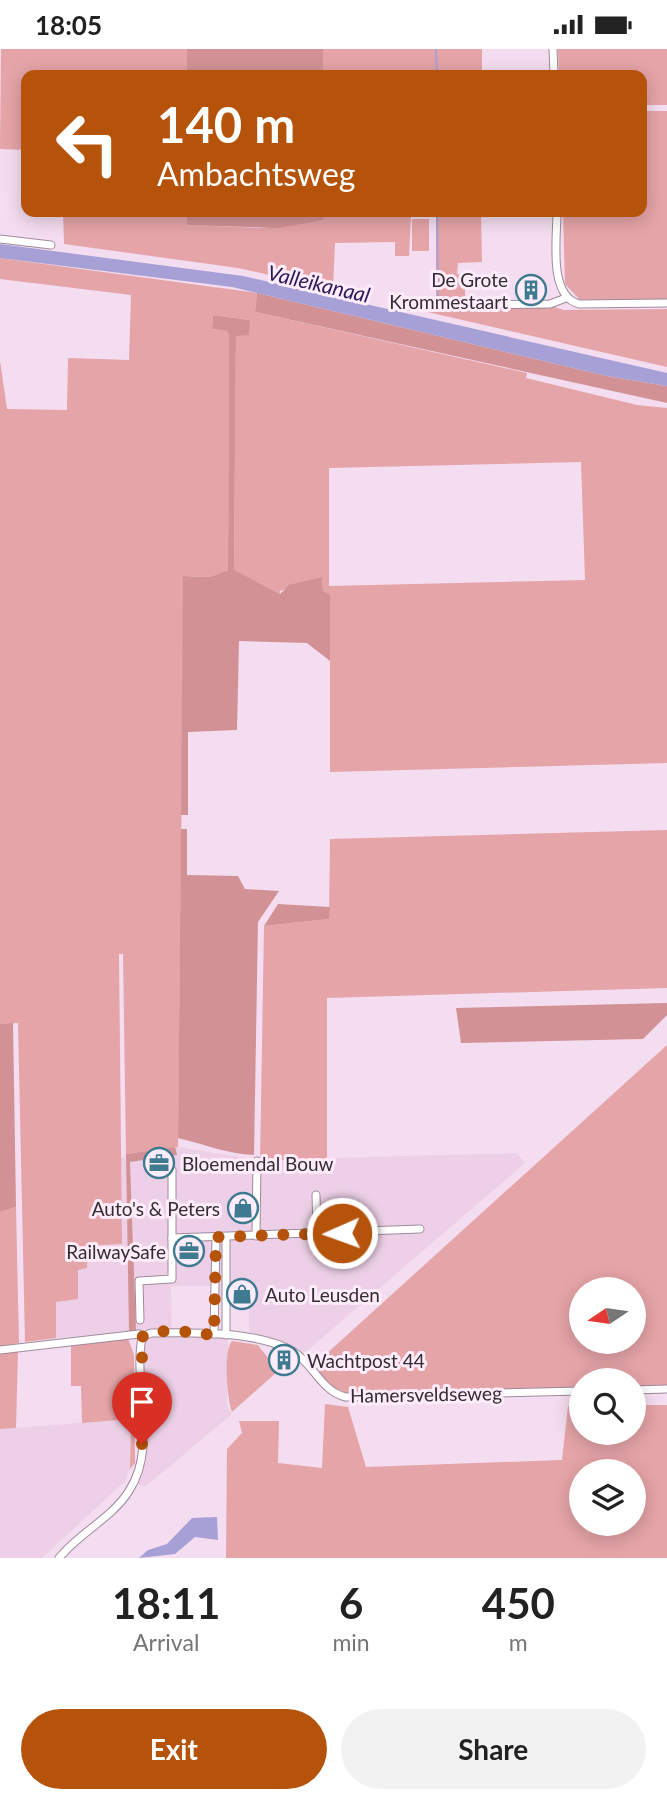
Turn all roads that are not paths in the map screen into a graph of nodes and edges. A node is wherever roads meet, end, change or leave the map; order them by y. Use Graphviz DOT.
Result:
graph roads {
  1 [pos="553,49"];
  2 [pos="554,70"];
  3 [pos="557,217"];
  4 [pos="0,239"];
  5 [pos="51,245"];
  6 [pos="566,298"];
  7 [pos="667,303"];
  8 [pos="398,307"];
  9 [pos="257,1161"];
  10 [pos="172,1170"];
  11 [pos="316,1195"];
  12 [pos="419,1229"];
  13 [pos="317,1234"];
  14 [pos="257,1236"];
  15 [pos="216,1237"];
  16 [pos="226,1237"];
  17 [pos="172,1238"];
  18 [pos="140,1320"];
  19 [pos="214,1335"];
  20 [pos="226,1335"];
  21 [pos="142,1337"];
  22 [pos="0,1350"];
  23 [pos="667,1389"];
  24 [pos="646,1390"];
  25 [pos="569,1391"];
  26 [pos="59,1558"];
  1 -- 2 [label="street"];
  3 -- 6 [label="street"];
  4 -- 5 [label="street"];
  6 -- 7 [label="street"];
  6 -- 8 [label="street"];
  9 -- 14 [label="street"];
  10 -- 17 [label="street"];
  11 -- 13 [label="street"];
  12 -- 13 [label="street"];
  13 -- 14 [label="street"];
  14 -- 16 [label="street"];
  15 -- 16 [label="street"];
  15 -- 17 [label="street"];
  15 -- 19 [label="street"];
  16 -- 20 [label="street"];
  17 -- 18 [label="street"];
  19 -- 20 [label="street, Hamersveldseweg"];
  19 -- 21 [label="street, Hamersveldseweg"];
  20 -- 25 [label="street, Hamersveldseweg"];
  21 -- 22 [label="street, Hamersveldseweg"];
  21 -- 26 [label="street"];
  23 -- 24 [label="street"];
}
